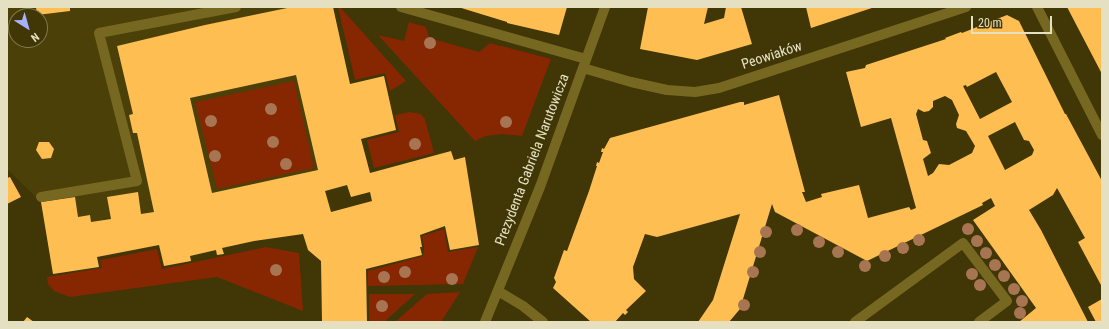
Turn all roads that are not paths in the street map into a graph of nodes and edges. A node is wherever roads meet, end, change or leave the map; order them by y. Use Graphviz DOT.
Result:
graph roads {
  1 [pos="236,7"];
  2 [pos="401,7"];
  3 [pos="605,7"];
  4 [pos="966,7"];
  5 [pos="1037,7"];
  6 [pos="585,64"];
  7 [pos="1102,135"];
  8 [pos="41,197"];
  9 [pos="498,291"];
  10 [pos="485,322"];
  11 [pos="543,322"];
  12 [pos="855,322"];
  13 [pos="979,322"];
  1 -- 8 [label="street"];
  2 -- 6 [label="street, Peowiaków"];
  3 -- 6 [label="street, Prezydenta Gabriela Narutowicza"];
  4 -- 6 [label="street, Peowiaków"];
  5 -- 7 [label="street"];
  6 -- 9 [label="street, Prezydenta Gabriela Narutowicza"];
  9 -- 10 [label="street, Prezydenta Gabriela Narutowicza"];
  9 -- 11 [label="street"];
  12 -- 13 [label="street"];
}
